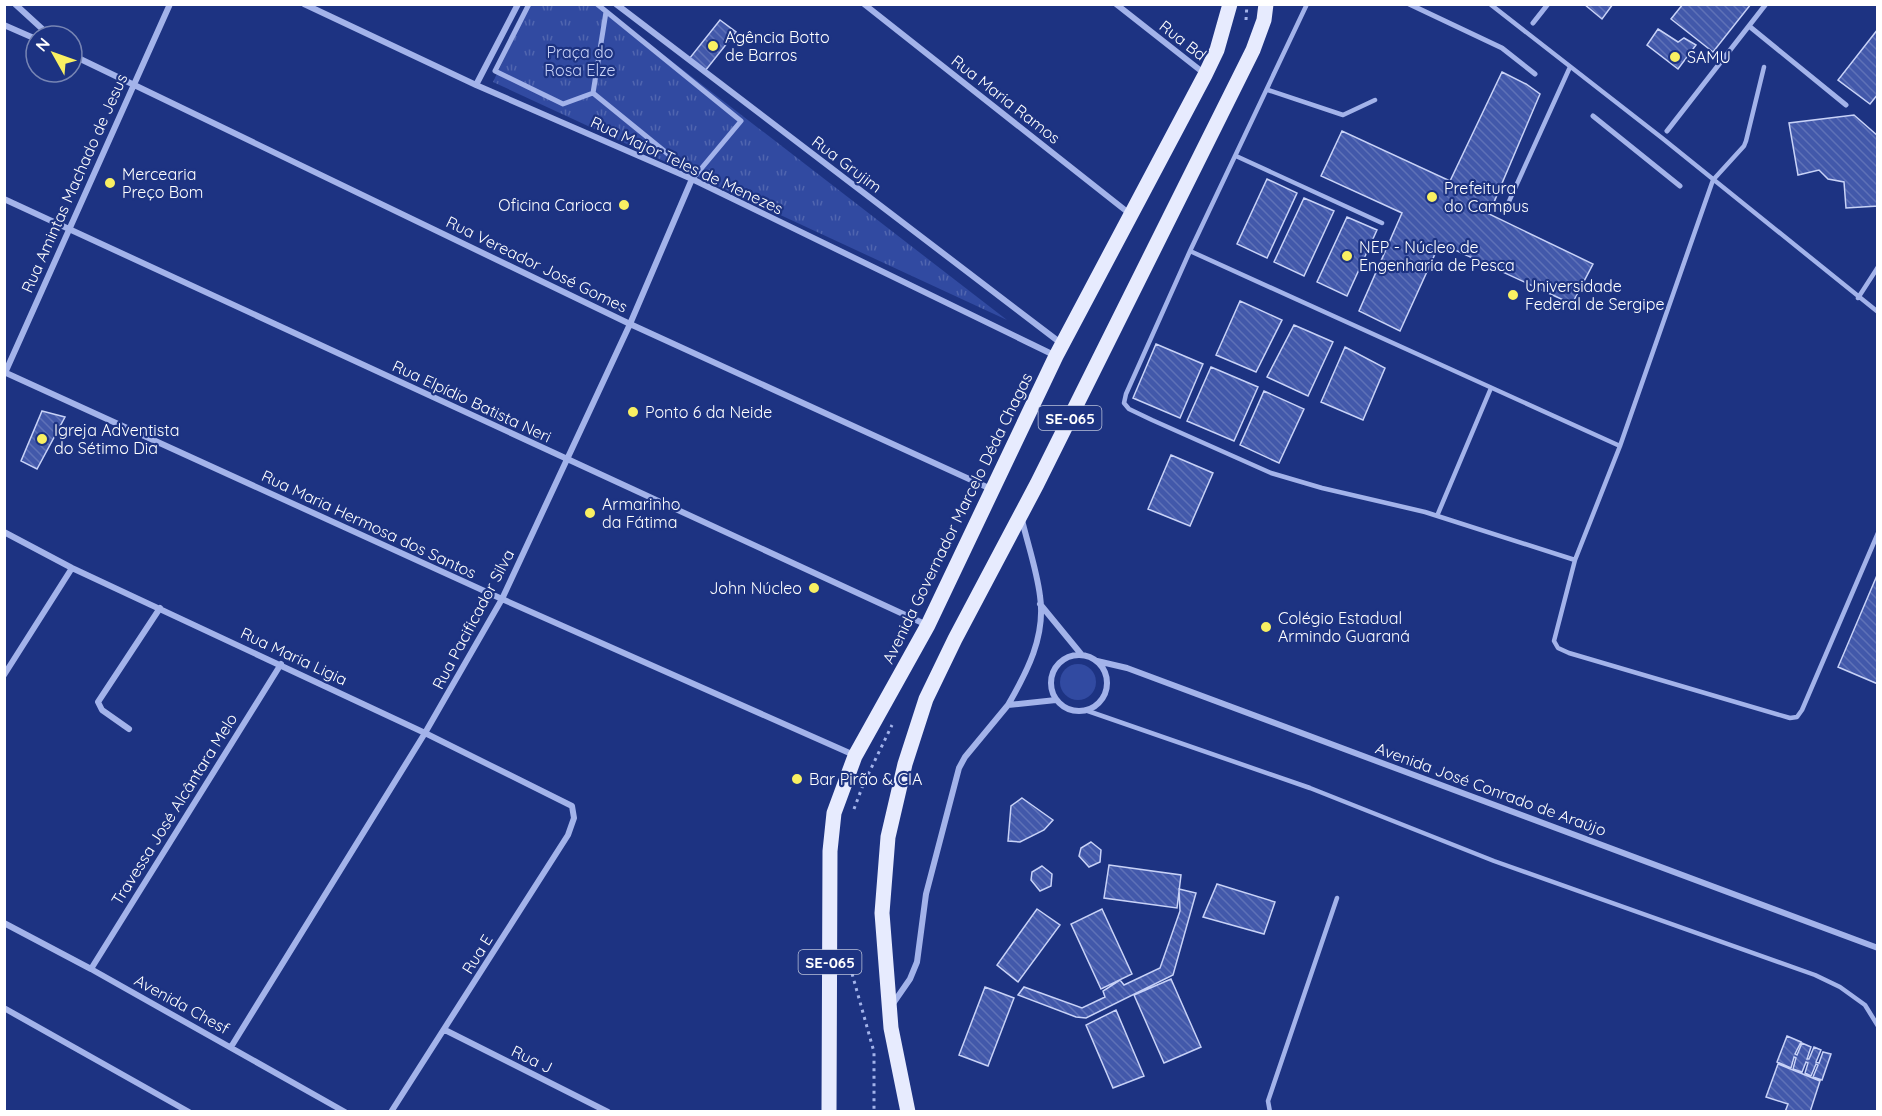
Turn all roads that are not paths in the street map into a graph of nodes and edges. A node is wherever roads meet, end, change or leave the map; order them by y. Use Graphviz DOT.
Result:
graph roads {
  1 [pos="15,4"];
  2 [pos="170,4"];
  3 [pos="304,4"];
  4 [pos="518,4"];
  5 [pos="529,4"];
  6 [pos="597,4"];
  7 [pos="616,4"];
  8 [pos="864,4"];
  9 [pos="1116,4"];
  10 [pos="1230,4"];
  11 [pos="1266,4"];
  12 [pos="1307,4"];
  13 [pos="1408,4"];
  14 [pos="1490,4"];
  15 [pos="1548,4"];
  16 [pos="1766,4"];
  17 [pos="606,12"];
  18 [pos="1533,23"];
  19 [pos="37,24"];
  20 [pos="4,25"];
  21 [pos="1749,26"];
  22 [pos="24,34"];
  23 [pos="84,61"];
  24 [pos="1570,67"];
  25 [pos="1764,67"];
  26 [pos="1535,74"];
  27 [pos="1205,75"];
  28 [pos="132,85"];
  29 [pos="476,85"];
  30 [pos="1268,90"];
  31 [pos="593,93"];
  32 [pos="1375,100"];
  33 [pos="1846,105"];
  34 [pos="1593,116"];
  35 [pos="1667,131"];
  36 [pos="1236,156"];
  37 [pos="692,179"];
  38 [pos="1713,180"];
  39 [pos="1680,186"];
  40 [pos="4,198"];
  41 [pos="1506,208"];
  42 [pos="1132,215"];
  43 [pos="1382,223"];
  44 [pos="69,228"];
  45 [pos="1190,251"];
  46 [pos="1878,267"];
  47 [pos="1858,298"];
  48 [pos="1878,312"];
  49 [pos="630,324"];
  50 [pos="1059,350"];
  51 [pos="5,373"];
  52 [pos="1491,388"];
  53 [pos="1620,446"];
  54 [pos="567,460"];
  55 [pos="994,490"];
  56 [pos="1021,514"];
  57 [pos="1437,516"];
  58 [pos="4,532"];
  59 [pos="1878,533"];
  60 [pos="1575,560"];
  61 [pos="72,568"];
  62 [pos="502,599"];
  63 [pos="1040,604"];
  64 [pos="160,608"];
  65 [pos="928,625"];
  66 [pos="1081,654"];
  67 [pos="1097,661"];
  68 [pos="281,664"];
  69 [pos="4,675"];
  70 [pos="1056,700"];
  71 [pos="1008,705"];
  72 [pos="1085,710"];
  73 [pos="129,729"];
  74 [pos="425,733"];
  75 [pos="855,756"];
  76 [pos="572,806"];
  77 [pos="1337,898"];
  78 [pos="4,923"];
  79 [pos="1876,947"];
  80 [pos="1878,956"];
  81 [pos="91,969"];
  82 [pos="4,1008"];
  83 [pos="890,1008"];
  84 [pos="1878,1026"];
  85 [pos="445,1030"];
  86 [pos="231,1047"];
  87 [pos="1269,1111"];
  88 [pos="189,1112"];
  89 [pos="345,1112"];
  90 [pos="392,1112"];
  91 [pos="608,1112"];
  92 [pos="830,1112"];
  93 [pos="908,1112"];
  1 -- 19 [label="street"];
  2 -- 28 [label="street, Rua Amintas Machado de Jesus"];
  3 -- 29 [label="street, Rua Major Teles de Menezes"];
  4 -- 29 [label="street"];
  5 -- 31 [label="street"];
  6 -- 17 [label="street"];
  7 -- 50 [label="street, Rua Grujim"];
  8 -- 42 [label="street, Rua Maria Ramos"];
  9 -- 27 [label="street, Rua Bd"];
  10 -- 27 [label="main road, Avenida Governador Marcelo Déda Chagas / SE-065"];
  11 -- 56 [label="main road, SE-065"];
  12 -- 30 [label="lane"];
  13 -- 26 [label="street"];
  14 -- 24 [label="lane"];
  15 -- 18 [label="street"];
  16 -- 21 [label="street"];
  17 -- 31 [label="street"];
  17 -- 31 [label="street"];
  20 -- 22 [label="street"];
  21 -- 33 [label="street"];
  21 -- 35 [label="street"];
  23 -- 28 [label="street, Rua Vereador José Gomes"];
  24 -- 38 [label="lane"];
  24 -- 41 [label="lane"];
  25 -- 38 [label="lane"];
  27 -- 42 [label="main road, Avenida Governador Marcelo Déda Chagas / SE-065"];
  28 -- 44 [label="street, Rua Amintas Machado de Jesus"];
  28 -- 49 [label="street, Rua Vereador José Gomes"];
  29 -- 37 [label="street, Rua Major Teles de Menezes"];
  30 -- 32 [label="lane"];
  30 -- 36 [label="lane"];
  34 -- 39 [label="street"];
  36 -- 43 [label="lane"];
  36 -- 45 [label="lane"];
  37 -- 49 [label="street, Rua Pacificador Silva"];
  37 -- 50 [label="street, Rua Major Teles de Menezes"];
  38 -- 47 [label="lane"];
  38 -- 53 [label="lane"];
  40 -- 44 [label="street, Rua Elpídio Batista Neri"];
  42 -- 50 [label="main road, Avenida Governador Marcelo Déda Chagas / SE-065"];
  44 -- 51 [label="street, Rua Amintas Machado de Jesus"];
  44 -- 54 [label="street, Rua Elpídio Batista Neri"];
  45 -- 52 [label="lane"];
  45 -- 57 [label="lane"];
  46 -- 47 [label="lane"];
  47 -- 48 [label="lane"];
  49 -- 54 [label="street, Rua Pacificador Silva"];
  49 -- 55 [label="street, Rua Vereador José Gomes"];
  50 -- 55 [label="main road, Avenida Governador Marcelo Déda Chagas / SE-065"];
  51 -- 62 [label="street, Rua Maria Hermosa dos Santos"];
  52 -- 53 [label="lane"];
  52 -- 57 [label="lane"];
  53 -- 60 [label="lane"];
  54 -- 62 [label="street, Rua Pacificador Silva"];
  54 -- 65 [label="street, Rua Elpídio Batista Neri"];
  55 -- 65 [label="main road, Avenida Governador Marcelo Déda Chagas / SE-065"];
  56 -- 63 [label="street"];
  56 -- 83 [label="main road, SE-065"];
  57 -- 60 [label="lane"];
  58 -- 61 [label="street, Rua Maria Ligia"];
  59 -- 60 [label="lane"];
  61 -- 64 [label="street, Rua Maria Ligia"];
  61 -- 69 [label="street"];
  62 -- 74 [label="street, Rua Pacificador Silva"];
  62 -- 75 [label="street, Rua Maria Hermosa dos Santos"];
  63 -- 66 [label="street"];
  63 -- 71 [label="street"];
  64 -- 68 [label="street, Rua Maria Ligia"];
  64 -- 73 [label="street"];
  65 -- 75 [label="main road, Avenida Governador Marcelo Déda Chagas / SE-065"];
  66 -- 67 [label="street"];
  66 -- 70 [label="street"];
  67 -- 72 [label="street"];
  67 -- 79 [label="street, Avenida José Conrado de Araújo"];
  68 -- 74 [label="street, Rua Maria Ligia"];
  68 -- 81 [label="street, Travessa José Alcântara Melo"];
  70 -- 71 [label="street"];
  70 -- 72 [label="street"];
  71 -- 83 [label="street"];
  72 -- 84 [label="lane"];
  74 -- 76 [label="street, Rua Maria Ligia"];
  74 -- 86 [label="street, Rua Pacificador Silva"];
  75 -- 92 [label="main road, Avenida Governador Marcelo Déda Chagas / SE-065"];
  76 -- 85 [label="street, Rua E"];
  77 -- 87 [label="lane"];
  78 -- 81 [label="street, Avenida Chesf"];
  79 -- 80 [label="street, Avenida José Conrado de Araújo"];
  81 -- 86 [label="street, Avenida Chesf"];
  82 -- 88 [label="street"];
  83 -- 93 [label="main road, SE-065"];
  85 -- 90 [label="street, Rua E"];
  85 -- 91 [label="street, Rua J"];
  86 -- 89 [label="street, Avenida Chesf"];
}
